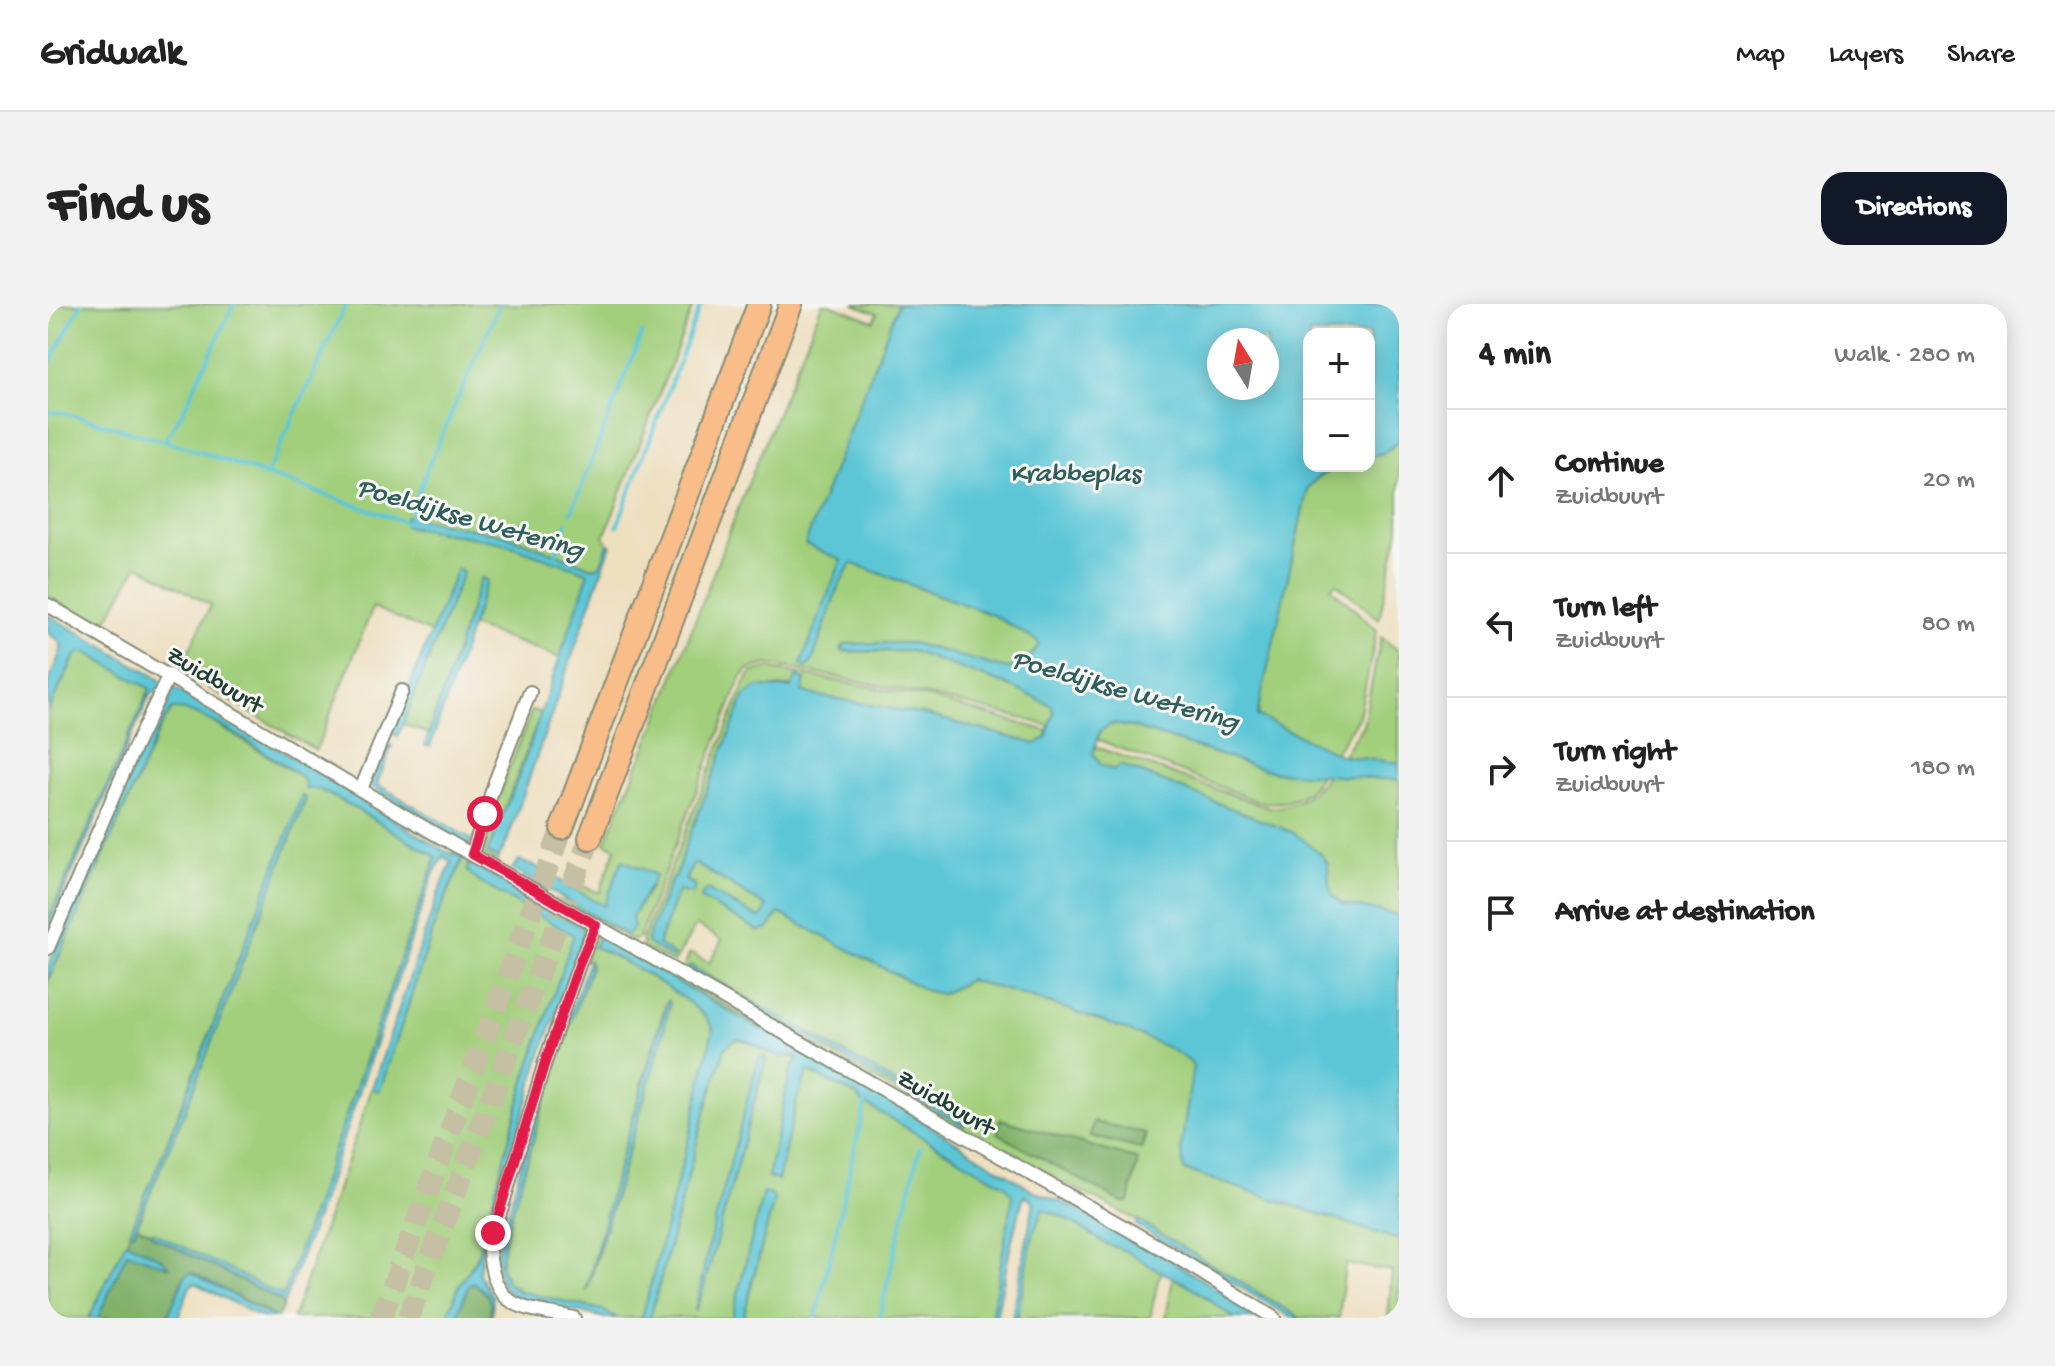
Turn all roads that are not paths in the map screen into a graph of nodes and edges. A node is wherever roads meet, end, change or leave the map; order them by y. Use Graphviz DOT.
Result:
graph roads {
  1 [pos="759,304"];
  2 [pos="791,304"];
  3 [pos="48,605"];
  4 [pos="169,675"];
  5 [pos="402,691"];
  6 [pos="530,692"];
  7 [pos="361,789"];
  8 [pos="562,828"];
  9 [pos="590,838"];
  10 [pos="472,854"];
  11 [pos="596,925"];
  12 [pos="48,948"];
  13 [pos="574,1318"];
  14 [pos="1274,1318"];
  1 -- 8 [label="highway"];
  2 -- 9 [label="highway"];
  3 -- 4 [label="street, Zuidbuurt"];
  4 -- 7 [label="street, Zuidbuurt"];
  4 -- 12 [label="street"];
  5 -- 7 [label="street"];
  6 -- 10 [label="street"];
  7 -- 10 [label="street, Zuidbuurt"];
  10 -- 11 [label="street, Zuidbuurt"];
  11 -- 13 [label="street"];
  11 -- 14 [label="street, Zuidbuurt"];
}
